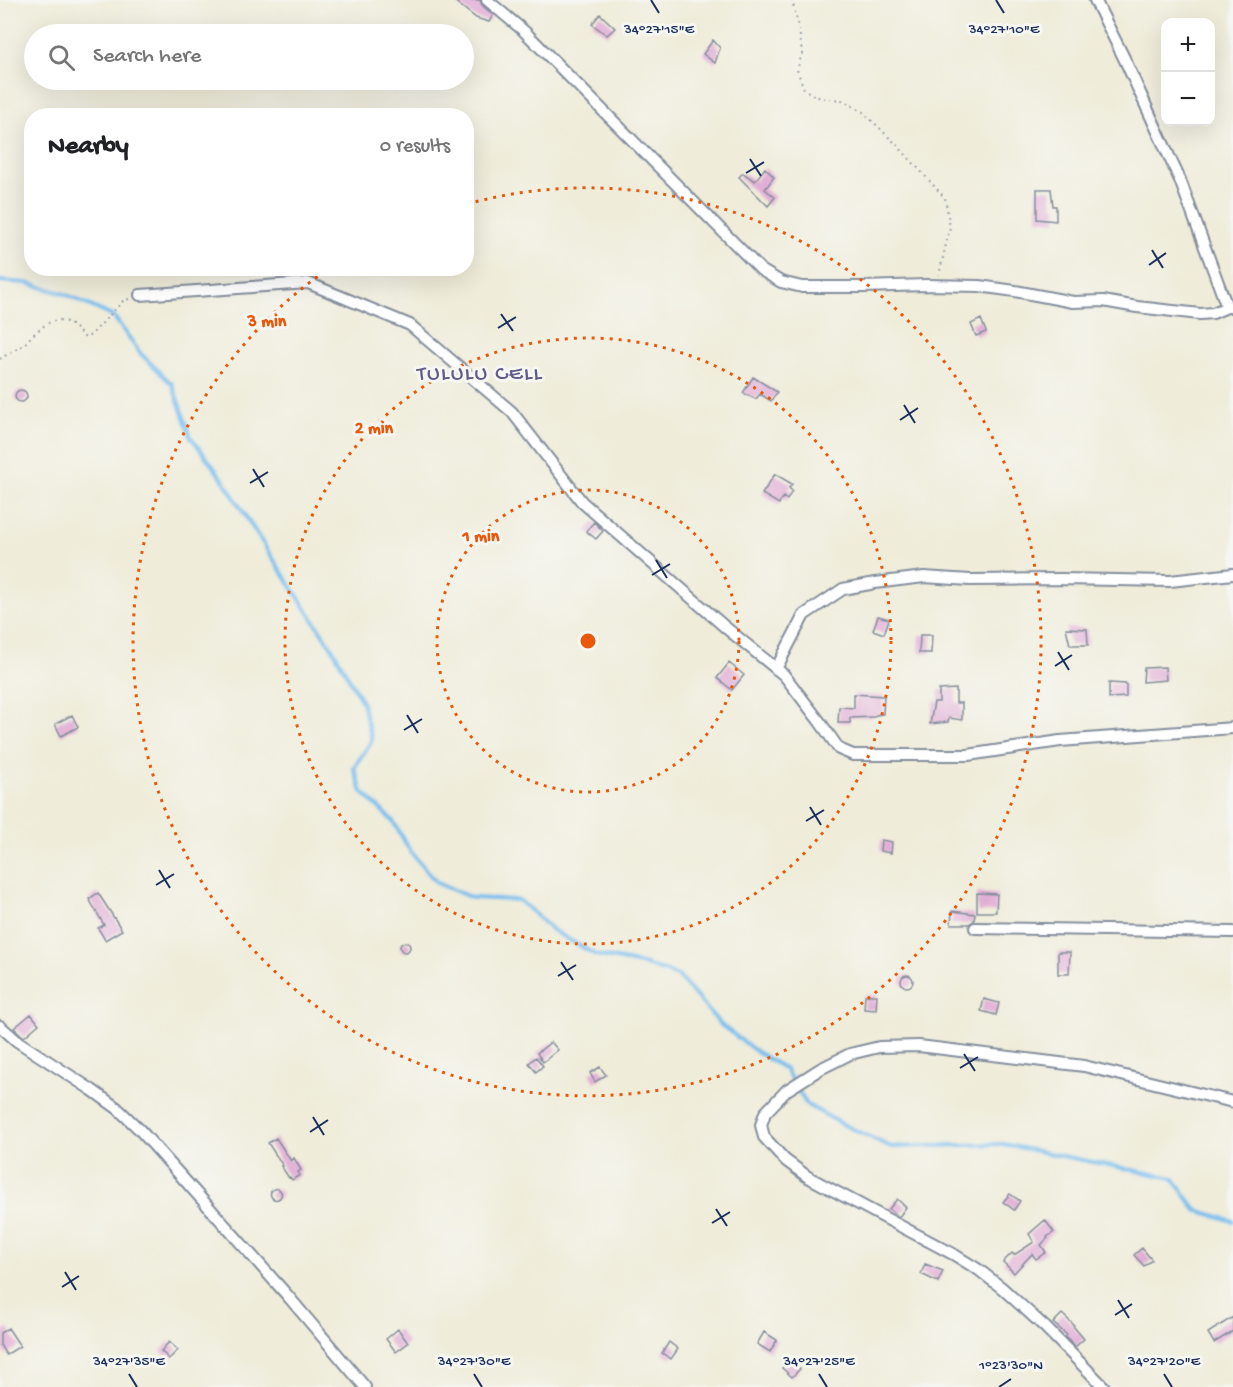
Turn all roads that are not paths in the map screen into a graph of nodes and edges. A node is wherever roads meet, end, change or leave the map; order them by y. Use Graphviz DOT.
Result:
graph roads {
  1 [pos="487,0"];
  2 [pos="1095,0"];
  3 [pos="140,295"];
  4 [pos="1230,307"];
  5 [pos="1233,574"];
  6 [pos="776,669"];
  7 [pos="1233,728"];
  8 [pos="975,928"];
  9 [pos="1233,932"];
  10 [pos="0,1026"];
  11 [pos="1233,1102"];
  12 [pos="365,1387"];
  13 [pos="1104,1387"];
  1 -- 4 [label="street"];
  2 -- 4 [label="street"];
  3 -- 6 [label="street"];
  5 -- 6 [label="street"];
  6 -- 7 [label="street"];
  8 -- 9 [label="street"];
  10 -- 12 [label="street"];
  11 -- 13 [label="street"];
}
